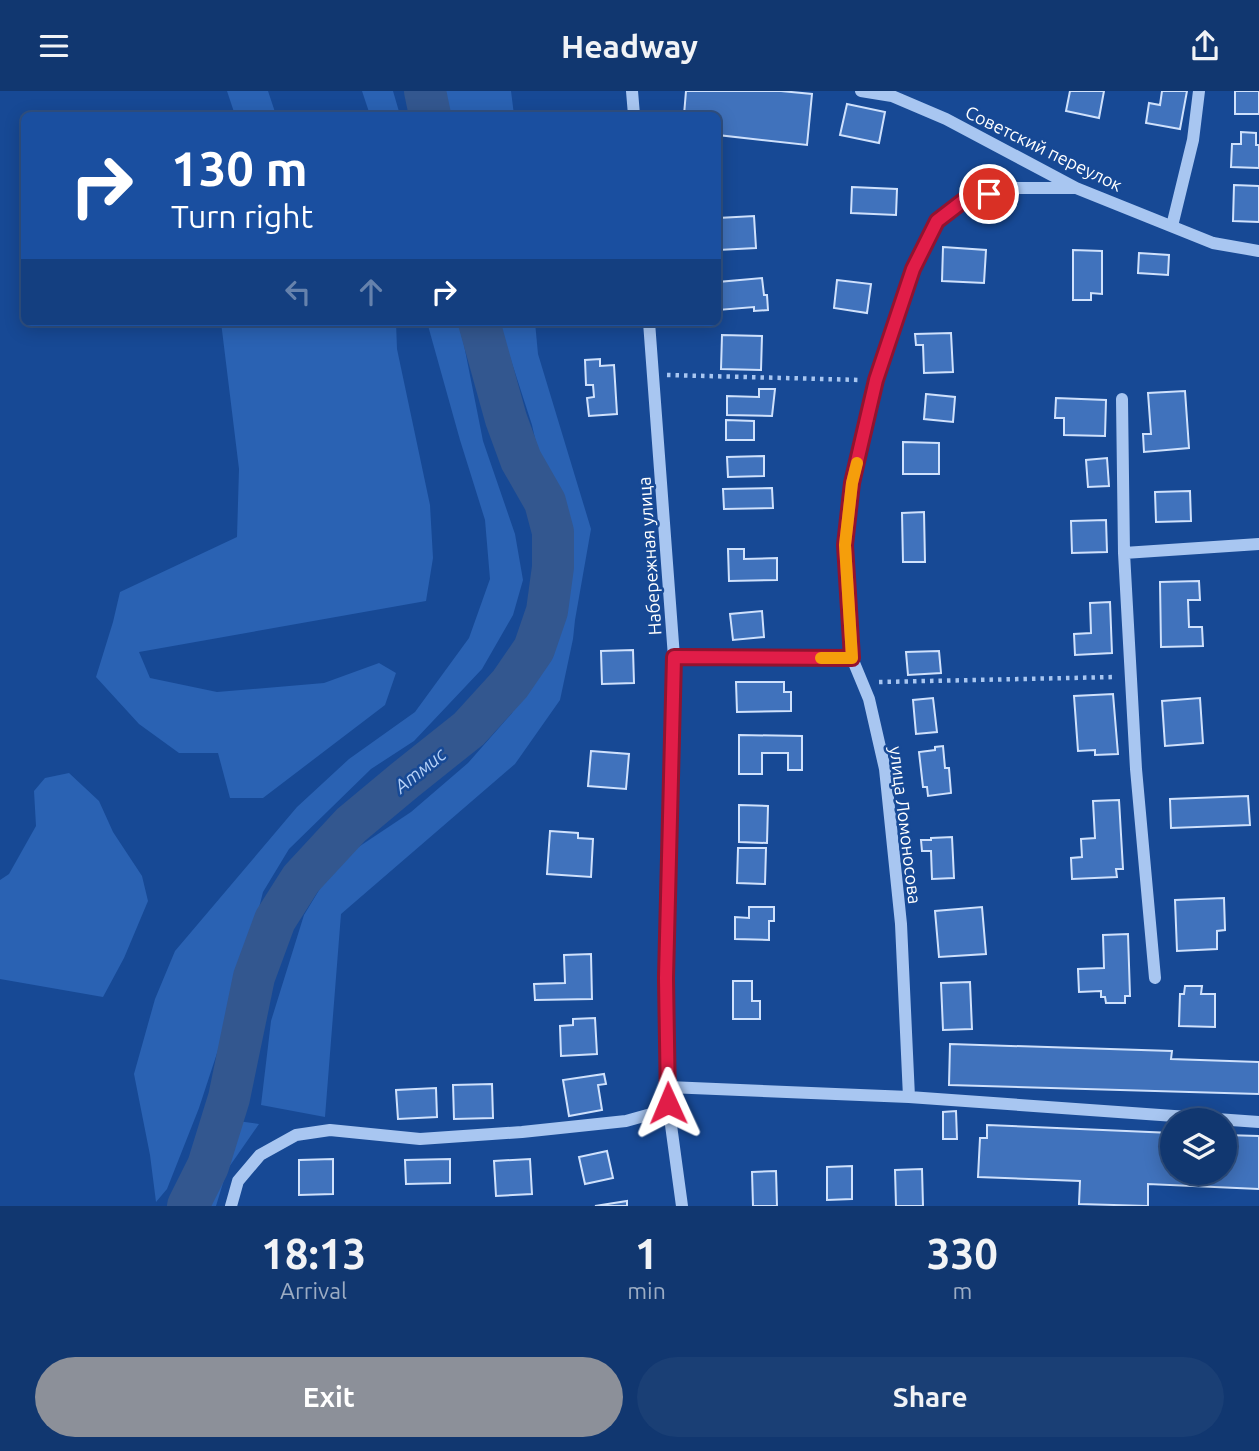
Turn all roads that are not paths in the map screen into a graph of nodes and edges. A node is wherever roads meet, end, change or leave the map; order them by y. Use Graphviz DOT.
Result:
graph roads {
  1 [pos="632,91"];
  2 [pos="861,91"];
  3 [pos="1199,91"];
  4 [pos="634,112"];
  5 [pos="1076,188"];
  6 [pos="1172,226"];
  7 [pos="1259,251"];
  8 [pos="649,326"];
  9 [pos="1122,399"];
  10 [pos="1259,544"];
  11 [pos="1124,553"];
  12 [pos="674,657"];
  13 [pos="852,658"];
  14 [pos="1155,978"];
  15 [pos="668,1087"];
  16 [pos="909,1097"];
  17 [pos="668,1103"];
  18 [pos="1259,1122"];
  19 [pos="231,1206"];
  20 [pos="682,1206"];
  1 -- 4 [label="street"];
  2 -- 5 [label="street, Советский переулок"];
  3 -- 6 [label="street"];
  5 -- 6 [label="street, Советский переулок"];
  5 -- 13 [label="street, улица Ломоносова"];
  6 -- 7 [label="street, Советский переулок"];
  8 -- 12 [label="street, Набережная улица"];
  9 -- 11 [label="street"];
  10 -- 11 [label="street"];
  11 -- 14 [label="street"];
  12 -- 13 [label="street"];
  12 -- 15 [label="street, Набережная улица"];
  13 -- 16 [label="street, улица Ломоносова"];
  15 -- 16 [label="street"];
  15 -- 17 [label="street, Набережная улица"];
  16 -- 18 [label="street"];
  17 -- 19 [label="street"];
  17 -- 20 [label="street, Набережная улица"];
}
